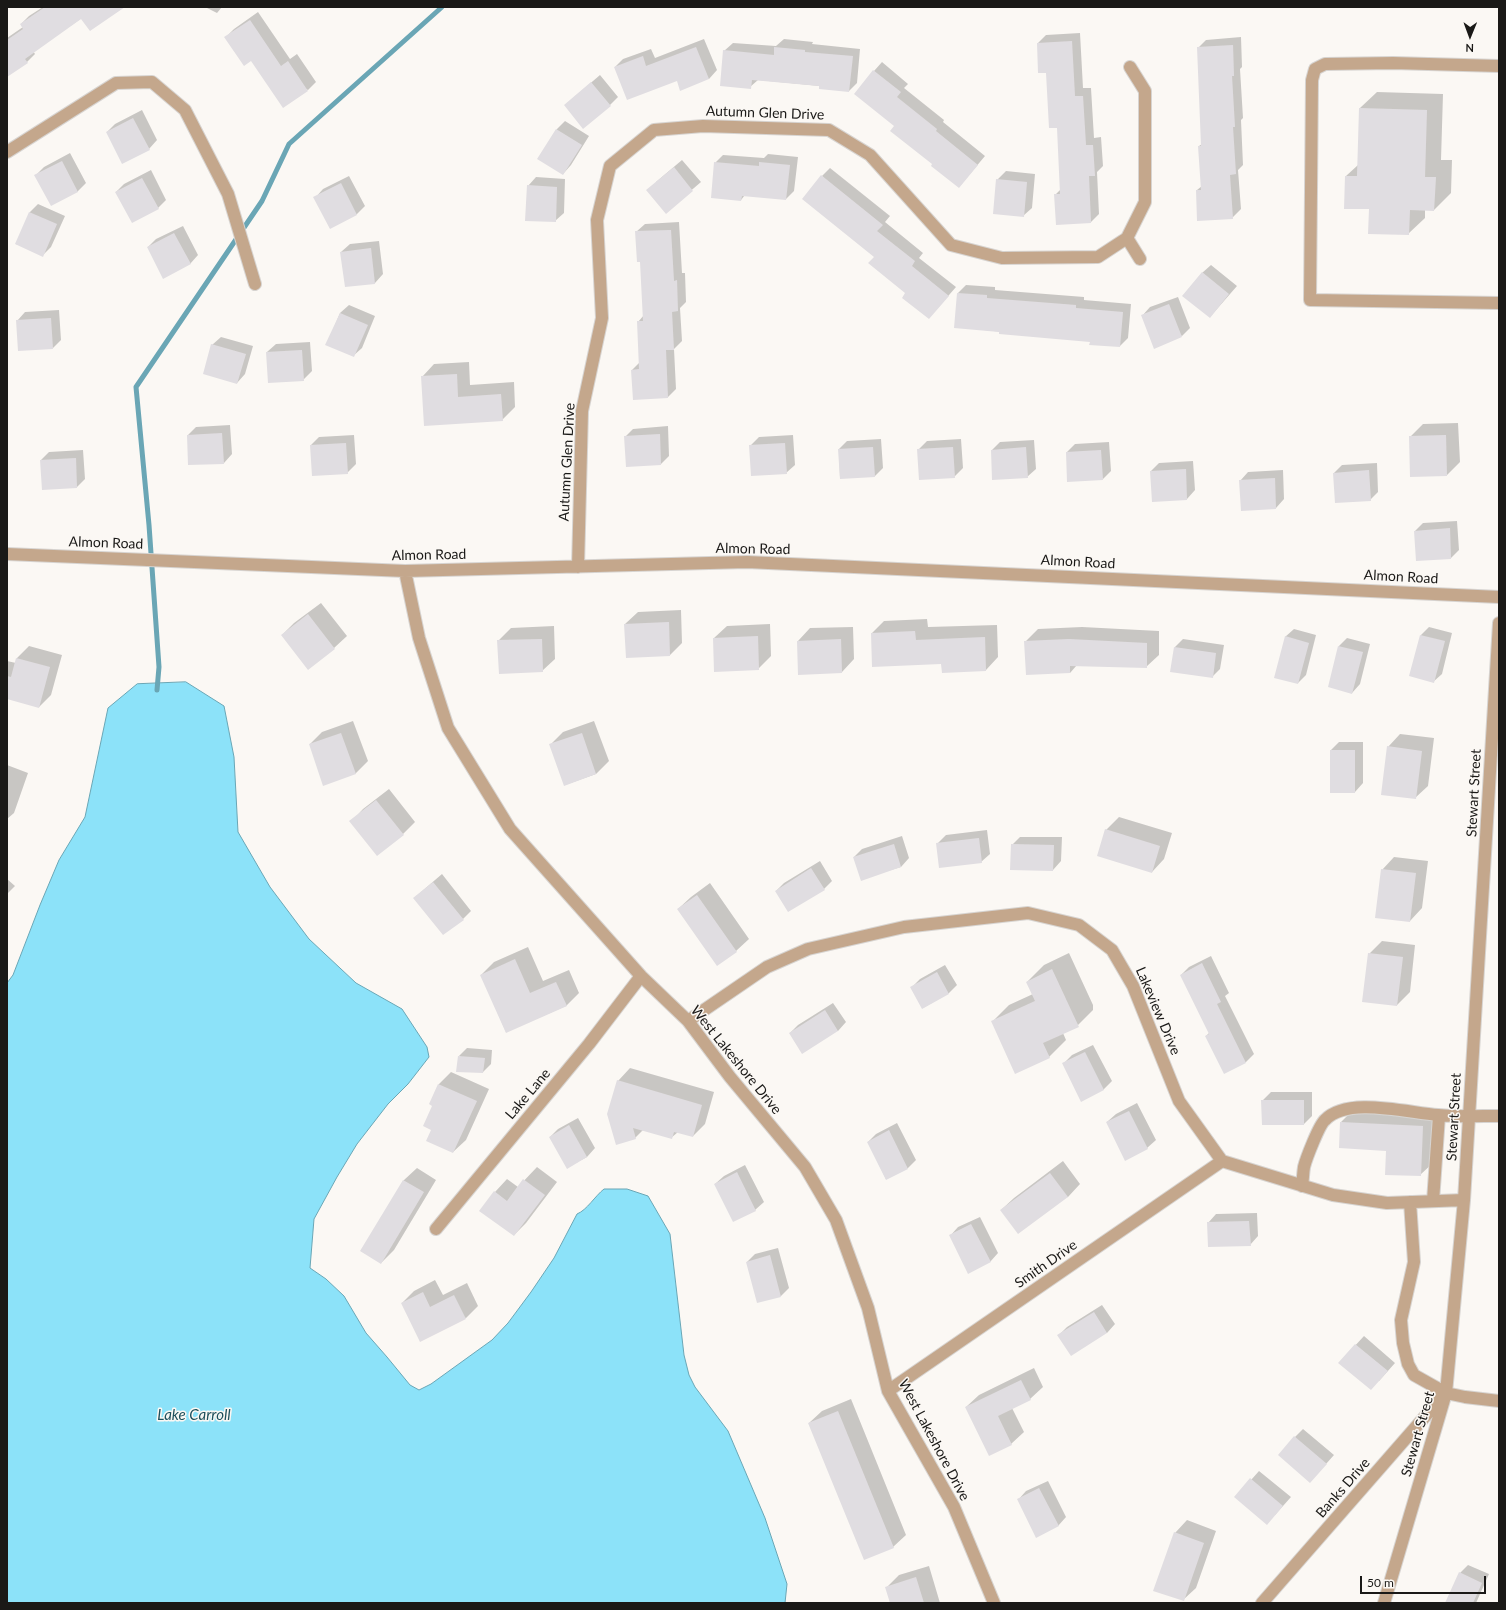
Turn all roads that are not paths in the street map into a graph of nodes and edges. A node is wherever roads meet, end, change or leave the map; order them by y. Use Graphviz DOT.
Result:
graph roads {
  1 [pos="1499,66"];
  2 [pos="1130,67"];
  3 [pos="7,152"];
  4 [pos="1127,238"];
  5 [pos="1140,259"];
  6 [pos="255,284"];
  7 [pos="1499,303"];
  8 [pos="7,554"];
  9 [pos="578,567"];
  10 [pos="405,571"];
  11 [pos="1499,597"];
  12 [pos="1499,623"];
  13 [pos="641,976"];
  14 [pos="688,1021"];
  15 [pos="1469,1115"];
  16 [pos="1439,1116"];
  17 [pos="1499,1116"];
  18 [pos="1222,1161"];
  19 [pos="1302,1186"];
  20 [pos="1464,1200"];
  21 [pos="1433,1201"];
  22 [pos="1410,1202"];
  23 [pos="436,1229"];
  24 [pos="888,1391"];
  25 [pos="1446,1393"];
  26 [pos="1499,1401"];
  27 [pos="994,1603"];
  28 [pos="1262,1603"];
  29 [pos="1384,1603"];
  1 -- 7 [label="street"];
  2 -- 4 [label="street"];
  3 -- 6 [label="street"];
  4 -- 5 [label="street"];
  4 -- 9 [label="street, Autumn Glen Drive"];
  8 -- 10 [label="street, Almon Road"];
  9 -- 10 [label="street, Almon Road"];
  9 -- 11 [label="street, Almon Road"];
  10 -- 13 [label="street, West Lakeshore Drive"];
  12 -- 15 [label="street, Stewart Street"];
  13 -- 14 [label="street, West Lakeshore Drive"];
  13 -- 23 [label="street, Lake Lane"];
  14 -- 18 [label="street, Lakeview Drive"];
  14 -- 24 [label="street, West Lakeshore Drive"];
  15 -- 16 [label="street"];
  15 -- 17 [label="street"];
  15 -- 20 [label="street, Stewart Street"];
  16 -- 19 [label="street"];
  16 -- 21 [label="street"];
  18 -- 19 [label="street"];
  18 -- 24 [label="street, Smith Drive"];
  19 -- 22 [label="street"];
  20 -- 21 [label="street"];
  20 -- 25 [label="street, Stewart Street"];
  21 -- 22 [label="street"];
  22 -- 25 [label="street"];
  24 -- 27 [label="street, West Lakeshore Drive"];
  25 -- 26 [label="street"];
  25 -- 28 [label="street, Banks Drive"];
  25 -- 29 [label="street, Stewart Street"];
}
